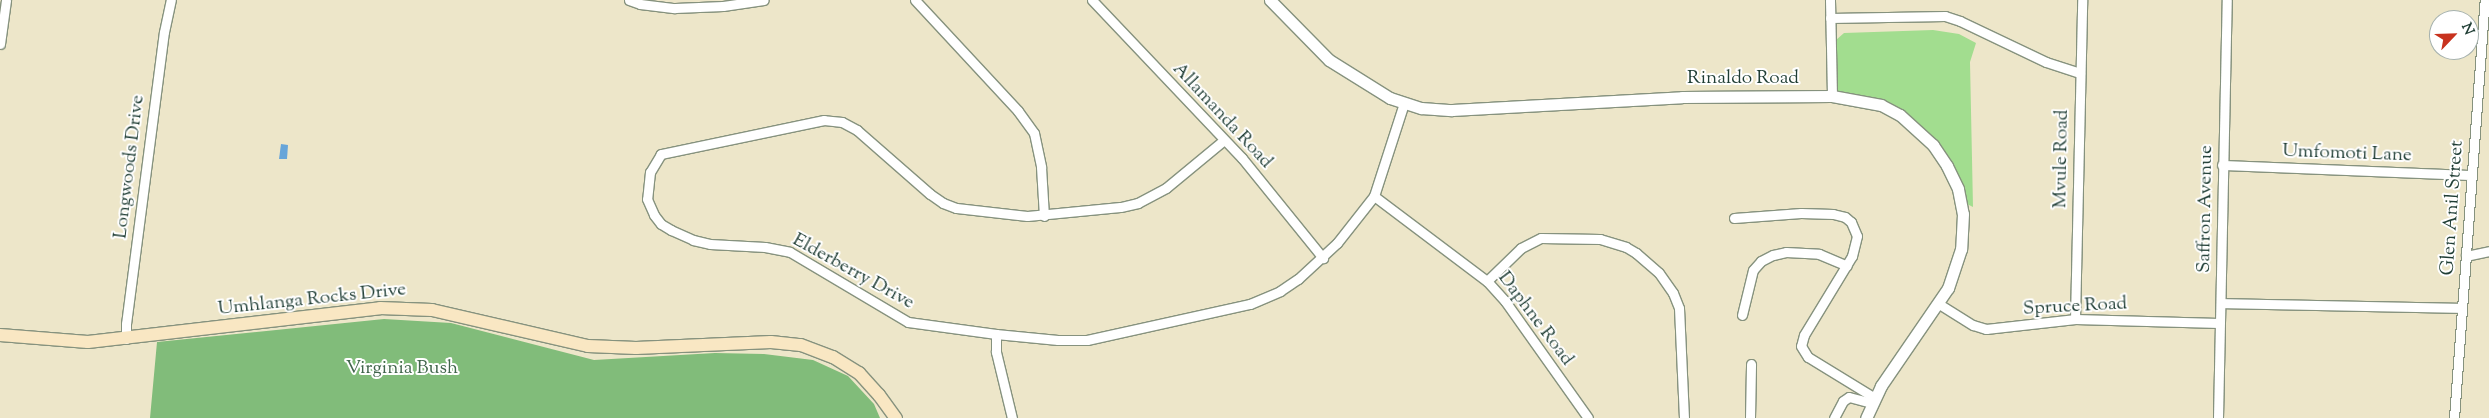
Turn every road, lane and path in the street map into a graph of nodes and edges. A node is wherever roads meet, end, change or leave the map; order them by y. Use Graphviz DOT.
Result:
graph roads {
  1 [pos="6,0"];
  2 [pos="171,0"];
  3 [pos="629,0"];
  4 [pos="764,0"];
  5 [pos="915,0"];
  6 [pos="1092,0"];
  7 [pos="1270,0"];
  8 [pos="1830,0"];
  9 [pos="2082,0"];
  10 [pos="2227,0"];
  11 [pos="2485,0"];
  12 [pos="1830,18"];
  13 [pos="0,44"];
  14 [pos="2080,73"];
  15 [pos="1832,96"];
  16 [pos="1404,103"];
  17 [pos="1224,140"];
  18 [pos="2222,165"];
  19 [pos="2471,175"];
  20 [pos="1374,196"];
  21 [pos="1044,216"];
  22 [pos="1734,218"];
  23 [pos="2489,251"];
  24 [pos="2466,256"];
  25 [pos="1323,258"];
  26 [pos="1847,266"];
  27 [pos="1487,281"];
  28 [pos="2221,303"];
  29 [pos="1938,304"];
  30 [pos="2461,308"];
  31 [pos="1742,315"];
  32 [pos="2075,320"];
  33 [pos="2219,323"];
  34 [pos="996,334"];
  35 [pos="0,335"];
  36 [pos="126,339"];
  37 [pos="1751,364"];
  38 [pos="1873,400"];
  39 [pos="896,418"];
  40 [pos="1012,418"];
  41 [pos="1588,418"];
  42 [pos="1684,418"];
  43 [pos="1750,418"];
  44 [pos="1834,418"];
  45 [pos="1866,418"];
  46 [pos="2218,418"];
  47 [pos="2454,418"];
  1 -- 13 [label="street"];
  2 -- 36 [label="street, Longwoods Drive"];
  3 -- 4 [label="street"];
  5 -- 21 [label="street"];
  6 -- 17 [label="street, Allamanda Road"];
  7 -- 16 [label="street, Rinaldo Road"];
  8 -- 12 [label="street"];
  9 -- 14 [label="street, Mvule Road"];
  10 -- 18 [label="street, Saffron Avenue"];
  11 -- 19 [label="street, Glen Anil Street"];
  12 -- 14 [label="street"];
  12 -- 15 [label="street"];
  14 -- 32 [label="street, Mvule Road"];
  15 -- 16 [label="street, Rinaldo Road"];
  15 -- 29 [label="street, Rinaldo Road"];
  16 -- 20 [label="street, Elderberry Drive"];
  17 -- 21 [label="street, Elderberry Drive"];
  17 -- 25 [label="street, Allamanda Road"];
  18 -- 19 [label="street, Umfomoti Lane"];
  18 -- 28 [label="street, Saffron Avenue"];
  19 -- 24 [label="street, Glen Anil Street"];
  20 -- 25 [label="street, Elderberry Drive"];
  20 -- 27 [label="street, Daphne Road"];
  21 -- 34 [label="street, Elderberry Drive"];
  22 -- 26 [label="street"];
  23 -- 24 [label="street"];
  24 -- 30 [label="street, Glen Anil Street"];
  25 -- 34 [label="street, Elderberry Drive"];
  26 -- 31 [label="street"];
  26 -- 38 [label="street"];
  27 -- 41 [label="street, Daphne Road"];
  27 -- 42 [label="street"];
  28 -- 30 [label="street"];
  28 -- 33 [label="street, Saffron Avenue"];
  29 -- 32 [label="street, Spruce Road"];
  29 -- 38 [label="street, Rinaldo Road"];
  30 -- 47 [label="street, Glen Anil Street"];
  32 -- 33 [label="street, Spruce Road"];
  33 -- 46 [label="street, Saffron Avenue"];
  34 -- 40 [label="street"];
  35 -- 36 [label="main road, Umhlanga Rocks Drive"];
  36 -- 39 [label="main road, Umhlanga Rocks Drive"];
  37 -- 43 [label="street"];
  38 -- 44 [label="street"];
  38 -- 45 [label="street, Rinaldo Road"];
}
